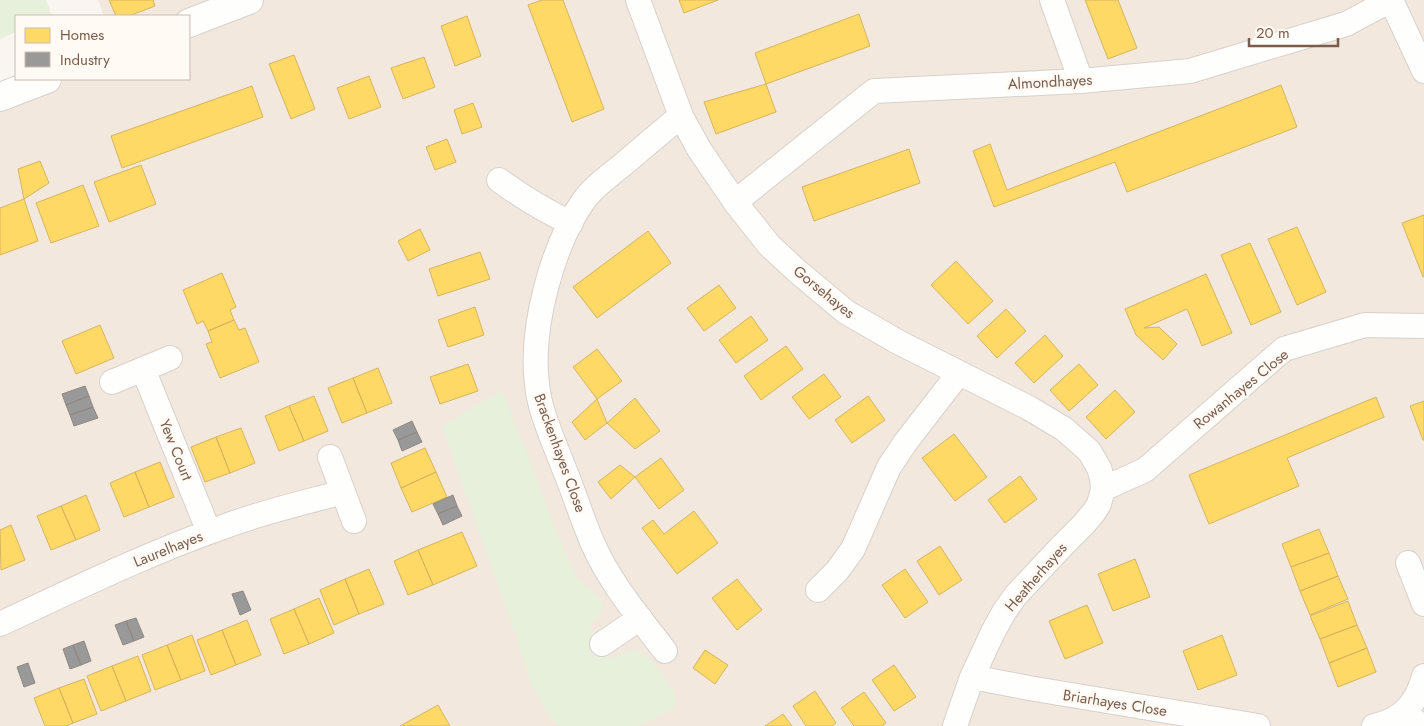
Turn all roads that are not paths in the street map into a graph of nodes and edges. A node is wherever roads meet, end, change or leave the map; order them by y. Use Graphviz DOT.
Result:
graph roads {
  1 [pos="249,0"];
  2 [pos="638,0"];
  3 [pos="1052,0"];
  4 [pos="1391,0"];
  5 [pos="190,23"];
  6 [pos="1424,71"];
  7 [pos="43,80"];
  8 [pos="1081,81"];
  9 [pos="0,96"];
  10 [pos="681,116"];
  11 [pos="499,180"];
  12 [pos="734,202"];
  13 [pos="571,223"];
  14 [pos="1424,326"];
  15 [pos="170,358"];
  16 [pos="143,369"];
  17 [pos="959,373"];
  18 [pos="112,382"];
  19 [pos="330,457"];
  20 [pos="1103,489"];
  21 [pos="343,492"];
  22 [pos="354,521"];
  23 [pos="209,532"];
  24 [pos="1408,563"];
  25 [pos="818,590"];
  26 [pos="1424,604"];
  27 [pos="640,618"];
  28 [pos="0,624"];
  29 [pos="602,644"];
  30 [pos="664,651"];
  31 [pos="1424,676"];
  32 [pos="972,677"];
  33 [pos="1413,719"];
  34 [pos="955,726"];
  35 [pos="1258,726"];
  36 [pos="1374,726"];
  1 -- 5 [label="street"];
  2 -- 10 [label="street, Gorsehayes"];
  3 -- 8 [label="street"];
  4 -- 6 [label="street, Almondhayes"];
  4 -- 8 [label="street, Almondhayes"];
  7 -- 9 [label="street"];
  8 -- 12 [label="street, Almondhayes"];
  10 -- 12 [label="street, Gorsehayes"];
  10 -- 13 [label="street, Brackenhayes Close"];
  11 -- 13 [label="street"];
  12 -- 17 [label="street, Gorsehayes"];
  13 -- 27 [label="street, Brackenhayes Close"];
  14 -- 20 [label="street, Rowanhayes Close"];
  15 -- 16 [label="street"];
  16 -- 18 [label="street"];
  16 -- 23 [label="street, Yew Court"];
  17 -- 20 [label="street, Gorsehayes"];
  17 -- 25 [label="street"];
  19 -- 21 [label="street"];
  20 -- 32 [label="street, Heatherhayes"];
  21 -- 22 [label="street"];
  21 -- 23 [label="street, Laurelhayes"];
  23 -- 28 [label="street, Laurelhayes"];
  24 -- 26 [label="street"];
  27 -- 29 [label="street"];
  27 -- 30 [label="street, Brackenhayes Close"];
  31 -- 33 [label="street"];
  32 -- 34 [label="street, Heatherhayes"];
  32 -- 35 [label="street, Briarhayes Close"];
  33 -- 36 [label="street"];
}
